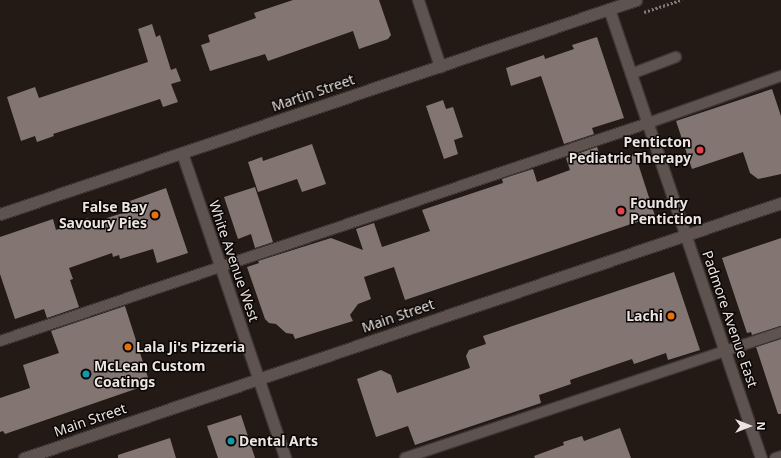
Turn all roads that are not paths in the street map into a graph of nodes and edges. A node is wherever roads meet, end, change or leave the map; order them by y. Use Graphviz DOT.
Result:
graph roads {
  1 [pos="418,0"];
  2 [pos="636,0"];
  3 [pos="609,9"];
  4 [pos="676,57"];
  5 [pos="440,66"];
  6 [pos="631,74"];
  7 [pos="781,76"];
  8 [pos="648,123"];
  9 [pos="182,153"];
  10 [pos="781,203"];
  11 [pos="0,214"];
  12 [pos="686,236"];
  13 [pos="220,267"];
  14 [pos="781,332"];
  15 [pos="0,341"];
  16 [pos="725,351"];
  17 [pos="258,379"];
  18 [pos="781,456"];
  19 [pos="24,458"];
  20 [pos="285,458"];
  21 [pos="405,458"];
  22 [pos="761,458"];
  23 [pos="775,458"];
  1 -- 5 [label="main road"];
  2 -- 3 [label="main road, Martin Street"];
  3 -- 5 [label="main road, Martin Street"];
  3 -- 6 [label="main road, Padmore Avenue East"];
  4 -- 6 [label="lane"];
  5 -- 9 [label="main road, Martin Street"];
  6 -- 8 [label="main road, Padmore Avenue East"];
  7 -- 8 [label="lane"];
  8 -- 12 [label="main road, Padmore Avenue East"];
  8 -- 13 [label="lane"];
  9 -- 11 [label="main road, Martin Street"];
  9 -- 13 [label="main road, White Avenue West"];
  10 -- 12 [label="main road, Main Street"];
  12 -- 16 [label="main road, Padmore Avenue East"];
  12 -- 17 [label="main road, Main Street"];
  13 -- 15 [label="lane"];
  13 -- 17 [label="main road, White Avenue West"];
  14 -- 16 [label="lane"];
  16 -- 21 [label="lane"];
  16 -- 22 [label="main road, Padmore Avenue East"];
  17 -- 19 [label="main road, Main Street"];
  17 -- 20 [label="main road, White Avenue West"];
  18 -- 23 [label="main road"];
}
